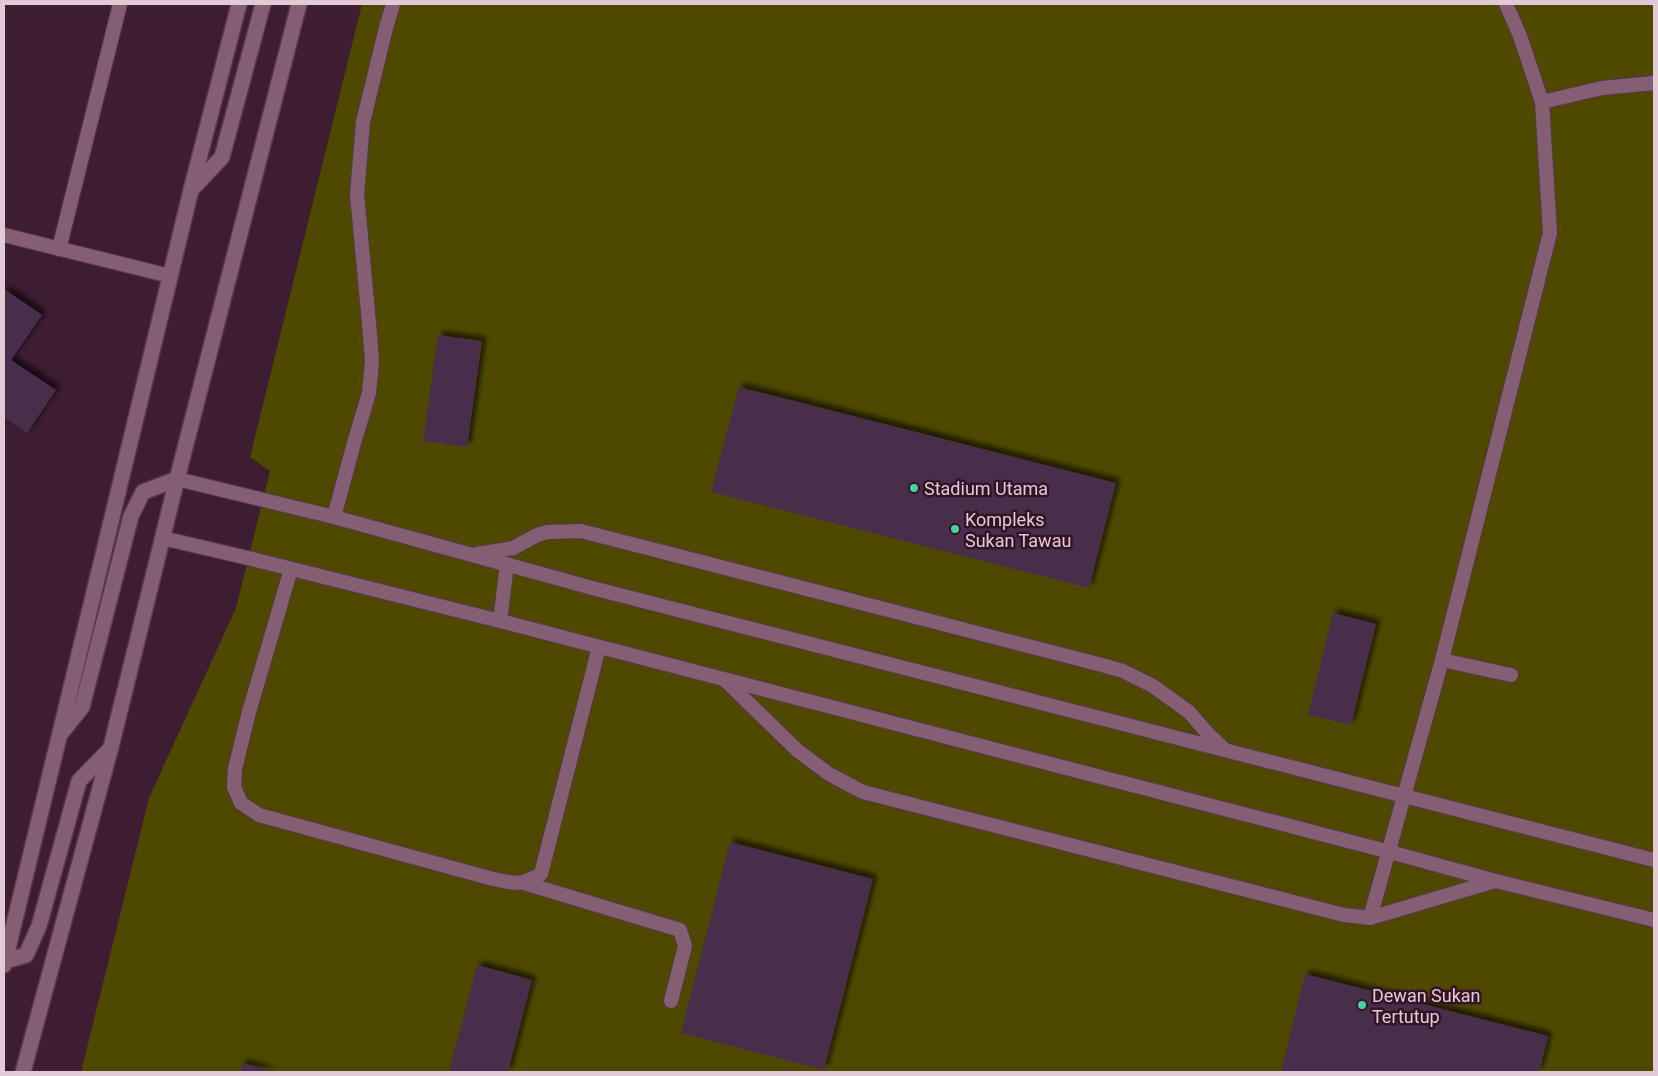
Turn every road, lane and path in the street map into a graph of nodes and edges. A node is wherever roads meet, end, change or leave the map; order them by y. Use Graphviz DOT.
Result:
graph roads {
  1 [pos="120,4"];
  2 [pos="239,4"];
  3 [pos="263,4"];
  4 [pos="299,4"];
  5 [pos="394,4"];
  6 [pos="1506,4"];
  7 [pos="1654,83"];
  8 [pos="1542,102"];
  9 [pos="191,190"];
  10 [pos="4,235"];
  11 [pos="59,249"];
  12 [pos="170,276"];
  13 [pos="177,479"];
  14 [pos="334,517"];
  15 [pos="162,538"];
  16 [pos="471,555"];
  17 [pos="507,564"];
  18 [pos="291,569"];
  19 [pos="500,621"];
  20 [pos="599,647"];
  21 [pos="1442,660"];
  22 [pos="1511,675"];
  23 [pos="724,680"];
  24 [pos="58,738"];
  25 [pos="111,747"];
  26 [pos="1225,750"];
  27 [pos="1404,796"];
  28 [pos="1390,852"];
  29 [pos="1654,860"];
  30 [pos="1496,881"];
  31 [pos="524,883"];
  32 [pos="1370,918"];
  33 [pos="1654,920"];
  34 [pos="4,963"];
  35 [pos="671,1001"];
  36 [pos="23,1072"];
  1 -- 11 [label="lane"];
  2 -- 9 [label="main road"];
  3 -- 9 [label="main road"];
  4 -- 13 [label="main road"];
  5 -- 14 [label="lane"];
  6 -- 8 [label="lane"];
  7 -- 8 [label="lane"];
  8 -- 21 [label="lane"];
  9 -- 12 [label="main road"];
  10 -- 11 [label="lane"];
  11 -- 12 [label="lane"];
  12 -- 24 [label="main road"];
  13 -- 14 [label="lane"];
  13 -- 15 [label="main road"];
  13 -- 24 [label="main road"];
  14 -- 16 [label="lane"];
  15 -- 18 [label="lane"];
  15 -- 25 [label="main road"];
  16 -- 17 [label="lane"];
  16 -- 26 [label="lane"];
  17 -- 19 [label="lane"];
  17 -- 26 [label="lane"];
  18 -- 19 [label="lane"];
  18 -- 31 [label="lane"];
  19 -- 20 [label="lane"];
  20 -- 23 [label="lane"];
  20 -- 31 [label="lane"];
  21 -- 22 [label="lane"];
  21 -- 27 [label="lane"];
  23 -- 28 [label="lane"];
  23 -- 32 [label="lane"];
  24 -- 34 [label="main road"];
  25 -- 34 [label="main road"];
  25 -- 36 [label="main road"];
  26 -- 27 [label="lane"];
  27 -- 28 [label="lane"];
  27 -- 29 [label="lane"];
  28 -- 30 [label="lane"];
  28 -- 32 [label="lane"];
  30 -- 32 [label="lane"];
  30 -- 33 [label="lane"];
  31 -- 35 [label="lane"];
}
